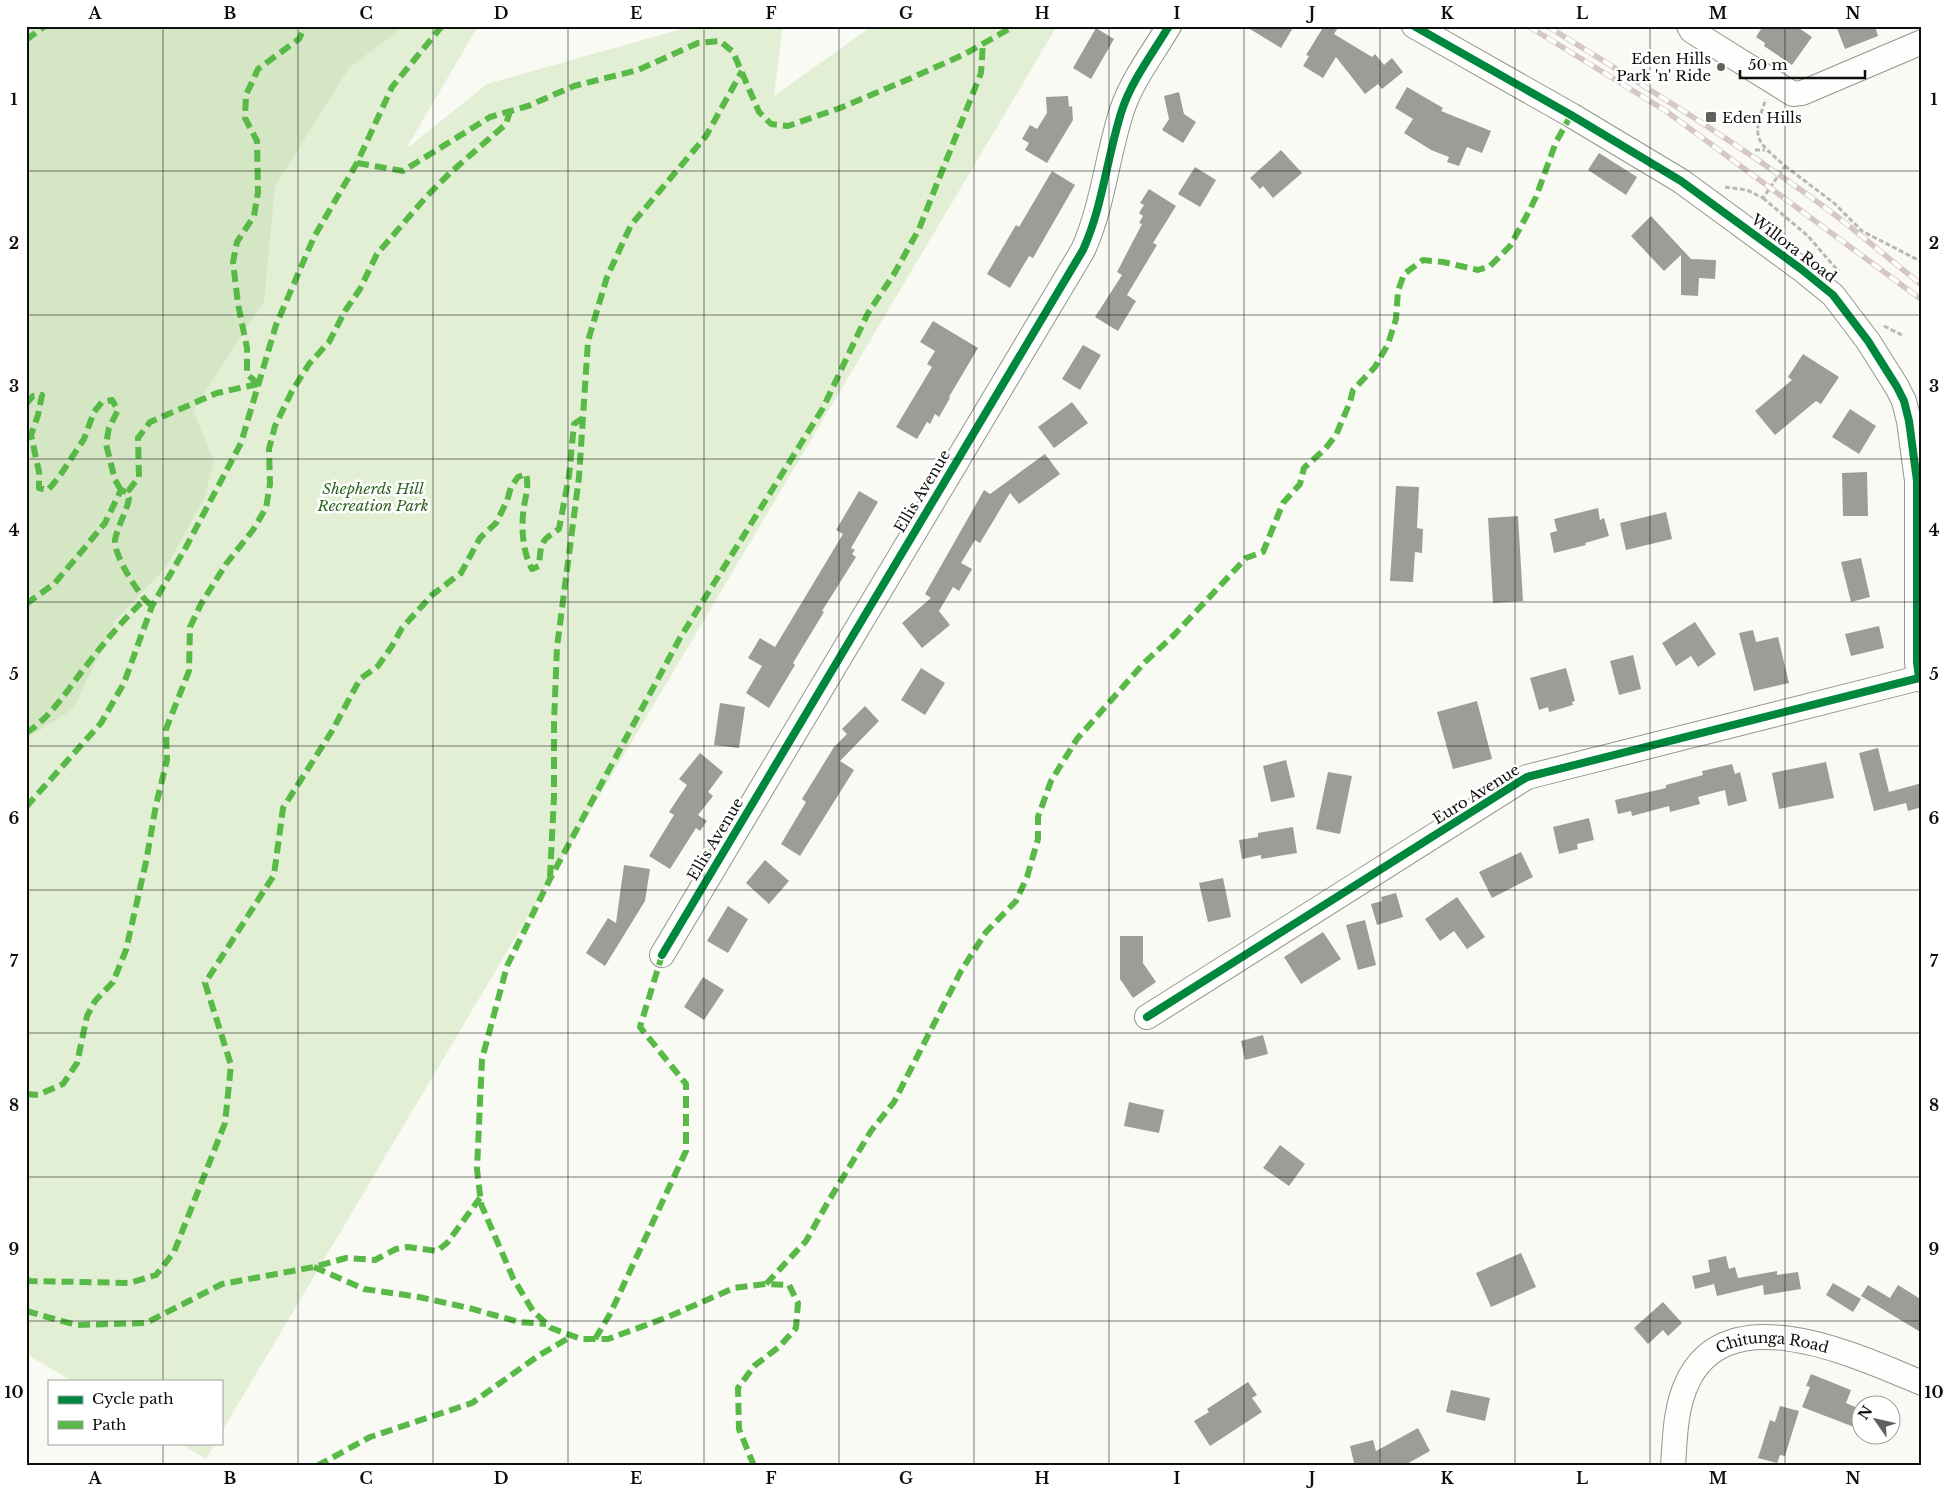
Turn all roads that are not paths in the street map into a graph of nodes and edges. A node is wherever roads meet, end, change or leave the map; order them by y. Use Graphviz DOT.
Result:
graph roads {
  1 [pos="1168,26"];
  2 [pos="1414,26"];
  3 [pos="1690,26"];
  4 [pos="1922,42"];
  5 [pos="1919,480"];
  6 [pos="1920,679"];
  7 [pos="662,955"];
  8 [pos="1147,1017"];
  9 [pos="1922,1383"];
  10 [pos="1673,1466"];
  1 -- 7 [label="street, Ellis Avenue"];
  2 -- 5 [label="street, Willora Road"];
  3 -- 4 [label="street"];
  5 -- 6 [label="street, Willora Road"];
  6 -- 8 [label="street, Euro Avenue"];
  9 -- 10 [label="street, Chitunga Road"];
}
